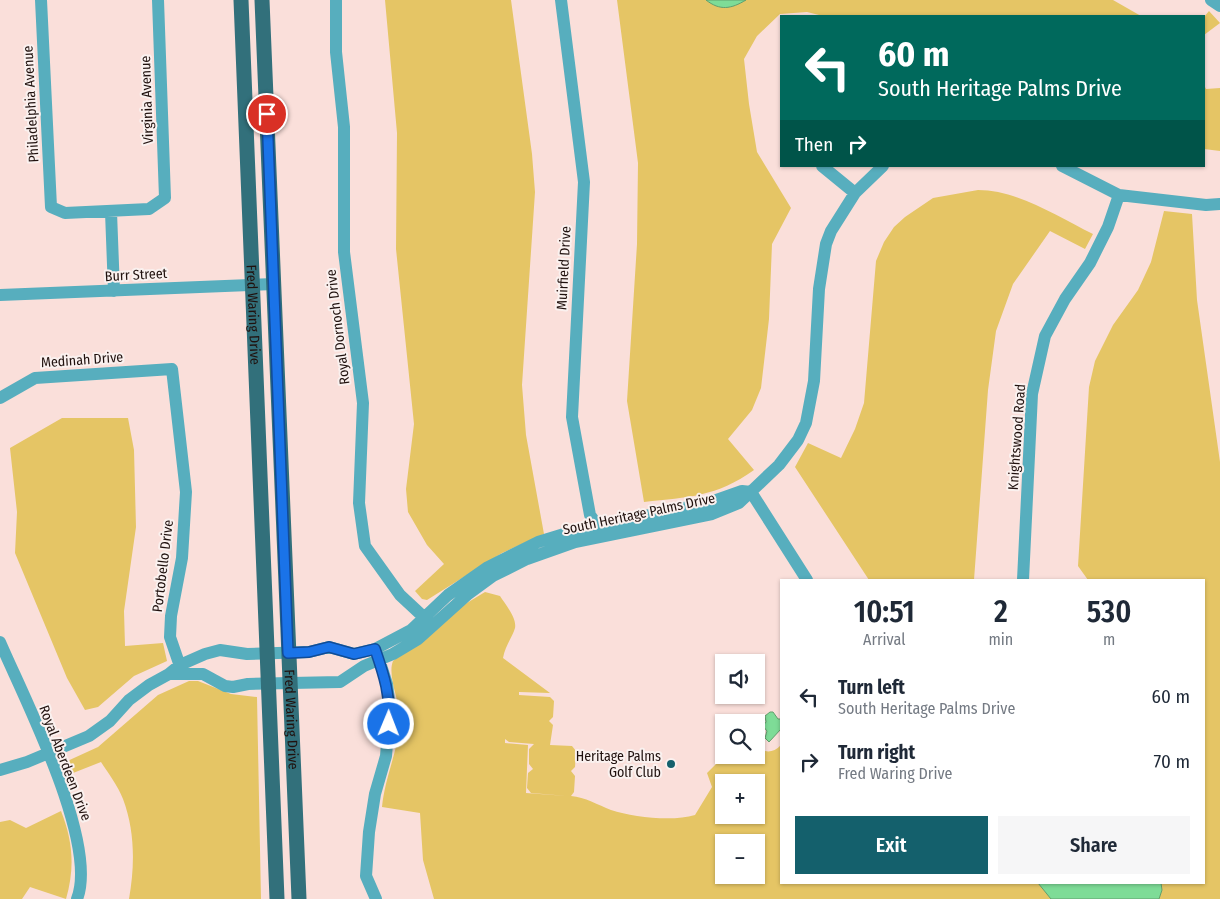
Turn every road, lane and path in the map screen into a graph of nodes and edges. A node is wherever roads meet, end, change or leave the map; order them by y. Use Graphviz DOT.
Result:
graph roads {
  1 [pos="41,0"];
  2 [pos="158,0"];
  3 [pos="241,0"];
  4 [pos="262,0"];
  5 [pos="336,0"];
  6 [pos="561,0"];
  7 [pos="1211,0"];
  8 [pos="1220,6"];
  9 [pos="823,167"];
  10 [pos="882,167"];
  11 [pos="1064,167"];
  12 [pos="855,193"];
  13 [pos="1119,195"];
  14 [pos="1220,204"];
  15 [pos="111,212"];
  16 [pos="274,284"];
  17 [pos="252,285"];
  18 [pos="114,291"];
  19 [pos="0,296"];
  20 [pos="172,369"];
  21 [pos="0,398"];
  22 [pos="750,492"];
  23 [pos="593,528"];
  24 [pos="806,579"];
  25 [pos="1023,579"];
  26 [pos="429,621"];
  27 [pos="0,642"];
  28 [pos="267,653"];
  29 [pos="288,653"];
  30 [pos="377,655"];
  31 [pos="181,671"];
  32 [pos="290,683"];
  33 [pos="268,684"];
  34 [pos="48,753"];
  35 [pos="0,770"];
  36 [pos="78,899"];
  37 [pos="277,899"];
  38 [pos="299,899"];
  39 [pos="376,899"];
  1 -- 15 [label="street, Philadelphia Avenue"];
  2 -- 15 [label="street, Virginia Avenue"];
  3 -- 17 [label="main road, Fred Waring Drive"];
  4 -- 16 [label="main road, Fred Waring Drive"];
  5 -- 26 [label="street, Royal Dornoch Drive"];
  6 -- 23 [label="street, Muirfield Drive"];
  7 -- 8 [label="street"];
  9 -- 12 [label="street"];
  10 -- 12 [label="street, South Heritage Palms Drive"];
  11 -- 13 [label="street"];
  12 -- 22 [label="street, South Heritage Palms Drive"];
  13 -- 14 [label="street"];
  13 -- 25 [label="street, Knightswood Road"];
  15 -- 18 [label="street"];
  16 -- 17 [label="street, Burr Street"];
  16 -- 29 [label="main road, Fred Waring Drive"];
  17 -- 18 [label="street, Burr Street"];
  17 -- 28 [label="main road, Fred Waring Drive"];
  18 -- 19 [label="street, Burr Street"];
  20 -- 21 [label="street, Medinah Drive"];
  20 -- 31 [label="street, Portobello Drive"];
  22 -- 23 [label="street, South Heritage Palms Drive"];
  22 -- 24 [label="street"];
  23 -- 26 [label="street, South Heritage Palms Drive"];
  26 -- 30 [label="street, South Heritage Palms Drive"];
  27 -- 34 [label="street, Royal Aberdeen Drive"];
  28 -- 29 [label="street, South Heritage Palms Drive"];
  28 -- 31 [label="street, South Heritage Palms Drive"];
  28 -- 33 [label="main road, Fred Waring Drive"];
  29 -- 30 [label="street, South Heritage Palms Drive"];
  29 -- 32 [label="main road, Fred Waring Drive"];
  30 -- 32 [label="street, South Heritage Palms Drive"];
  30 -- 39 [label="street"];
  31 -- 33 [label="street, South Heritage Palms Drive"];
  31 -- 34 [label="street, South Heritage Palms Drive"];
  32 -- 33 [label="street, South Heritage Palms Drive"];
  32 -- 38 [label="main road, Fred Waring Drive"];
  33 -- 37 [label="main road, Fred Waring Drive"];
  34 -- 35 [label="street, South Heritage Palms Drive"];
  34 -- 36 [label="street, Royal Aberdeen Drive"];
}
